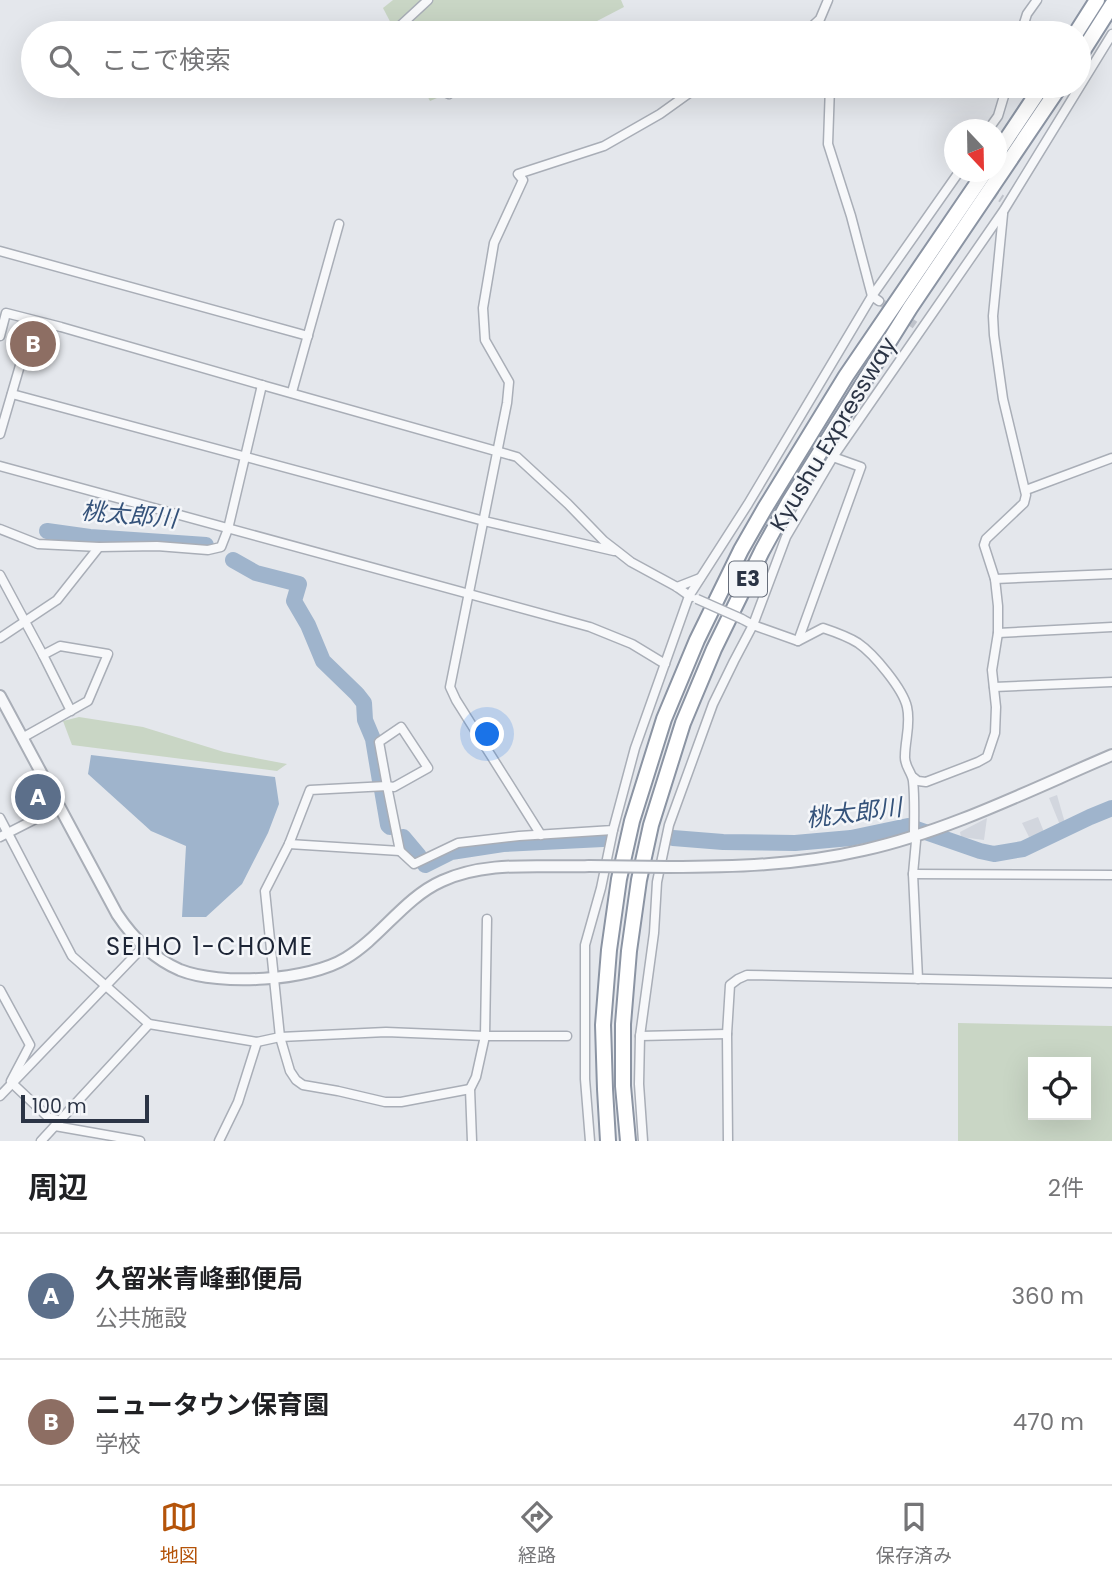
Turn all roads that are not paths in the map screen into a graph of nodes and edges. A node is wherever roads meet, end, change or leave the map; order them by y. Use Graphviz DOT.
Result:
graph roads {
  1 [pos="428,0"];
  2 [pos="828,0"];
  3 [pos="1037,0"];
  4 [pos="1097,0"];
  5 [pos="1112,5"];
  6 [pos="404,21"];
  7 [pos="818,21"];
  8 [pos="1025,21"];
  9 [pos="1084,21"];
  10 [pos="1112,34"];
  11 [pos="1091,38"];
  12 [pos="1091,67"];
  13 [pos="682,98"];
  14 [pos="830,98"];
  15 [pos="1003,98"];
  16 [pos="1034,98"];
  17 [pos="1052,98"];
  18 [pos="1071,98"];
  19 [pos="996,119"];
  20 [pos="1007,138"];
  21 [pos="951,182"];
  22 [pos="978,182"];
  23 [pos="1004,204"];
  24 [pos="339,225"];
  25 [pos="0,251"];
  26 [pos="876,298"];
  27 [pos="0,336"];
  28 [pos="308,336"];
  29 [pos="21,362"];
  30 [pos="262,385"];
  31 [pos="292,393"];
  32 [pos="12,394"];
  33 [pos="0,434"];
  34 [pos="498,452"];
  35 [pos="245,457"];
  36 [pos="833,457"];
  37 [pos="1112,458"];
  38 [pos="0,467"];
  39 [pos="1026,490"];
  40 [pos="484,521"];
  41 [pos="0,529"];
  42 [pos="228,529"];
  43 [pos="99,547"];
  44 [pos="617,551"];
  45 [pos="1112,574"];
  46 [pos="0,575"];
  47 [pos="700,578"];
  48 [pos="995,579"];
  49 [pos="677,587"];
  50 [pos="469,594"];
  51 [pos="693,597"];
  52 [pos="26,621"];
  53 [pos="753,625"];
  54 [pos="1112,627"];
  55 [pos="998,633"];
  56 [pos="0,638"];
  57 [pos="798,640"];
  58 [pos="43,655"];
  59 [pos="665,664"];
  60 [pos="1112,682"];
  61 [pos="994,687"];
  62 [pos="0,696"];
  63 [pos="71,710"];
  64 [pos="22,738"];
  65 [pos="1112,755"];
  66 [pos="913,778"];
  67 [pos="387,786"];
  68 [pos="59,807"];
  69 [pos="0,818"];
  70 [pos="613,830"];
  71 [pos="4,835"];
  72 [pos="541,835"];
  73 [pos="914,836"];
  74 [pos="289,844"];
  75 [pos="400,851"];
  76 [pos="913,874"];
  77 [pos="1112,875"];
  78 [pos="487,919"];
  79 [pos="143,947"];
  80 [pos="273,978"];
  81 [pos="918,979"];
  82 [pos="1112,983"];
  83 [pos="105,986"];
  84 [pos="0,990"];
  85 [pos="149,1024"];
  86 [pos="727,1034"];
  87 [pos="485,1036"];
  88 [pos="566,1036"];
  89 [pos="640,1036"];
  90 [pos="280,1037"];
  91 [pos="257,1042"];
  92 [pos="470,1089"];
  93 [pos="6,1090"];
  94 [pos="58,1123"];
  95 [pos="41,1141"];
  96 [pos="141,1141"];
  97 [pos="219,1141"];
  98 [pos="471,1141"];
  99 [pos="590,1141"];
  100 [pos="608,1141"];
  101 [pos="628,1141"];
  102 [pos="643,1141"];
  103 [pos="728,1141"];
  1 -- 6 [label="street"];
  2 -- 7 [label="street"];
  3 -- 8 [label="street"];
  4 -- 9 [label="highway"];
  5 -- 11 [label="highway"];
  10 -- 12 [label="street"];
  13 -- 34 [label="street"];
  14 -- 26 [label="street"];
  15 -- 19 [label="street"];
  16 -- 20 [label="highway"];
  17 -- 101 [label="highway, Kyushu Expressway / E3"];
  18 -- 23 [label="street"];
  21 -- 26 [label="street"];
  22 -- 100 [label="highway, Kyushu Expressway / E3"];
  23 -- 36 [label="street"];
  23 -- 39 [label="street"];
  24 -- 28 [label="street"];
  25 -- 28 [label="street"];
  26 -- 47 [label="street"];
  27 -- 30 [label="street"];
  28 -- 31 [label="street"];
  29 -- 32 [label="street"];
  30 -- 31 [label="street"];
  30 -- 35 [label="street"];
  31 -- 34 [label="street"];
  32 -- 33 [label="street"];
  32 -- 35 [label="street"];
  34 -- 40 [label="street"];
  34 -- 44 [label="street"];
  35 -- 40 [label="street"];
  35 -- 42 [label="street"];
  36 -- 53 [label="street"];
  36 -- 57 [label="street"];
  37 -- 39 [label="street"];
  38 -- 42 [label="street"];
  39 -- 48 [label="street"];
  40 -- 44 [label="street"];
  40 -- 50 [label="street"];
  41 -- 43 [label="street"];
  42 -- 43 [label="street"];
  42 -- 50 [label="street"];
  43 -- 52 [label="street"];
  44 -- 49 [label="street"];
  45 -- 48 [label="street"];
  46 -- 52 [label="street"];
  47 -- 49 [label="street"];
  47 -- 51 [label="street"];
  48 -- 55 [label="street"];
  49 -- 51 [label="street"];
  50 -- 59 [label="street"];
  50 -- 72 [label="street"];
  51 -- 53 [label="street, bridge"];
  51 -- 59 [label="street"];
  52 -- 56 [label="street"];
  52 -- 58 [label="street"];
  53 -- 57 [label="street"];
  53 -- 89 [label="street"];
  54 -- 55 [label="street"];
  55 -- 61 [label="street"];
  57 -- 66 [label="street"];
  58 -- 63 [label="street"];
  58 -- 63 [label="street"];
  59 -- 70 [label="street"];
  60 -- 61 [label="street"];
  61 -- 66 [label="street"];
  62 -- 64 [label="street"];
  63 -- 64 [label="street"];
  64 -- 68 [label="street"];
  65 -- 73 [label="street"];
  66 -- 73 [label="street"];
  67 -- 67 [label="street"];
  67 -- 74 [label="street"];
  67 -- 75 [label="street"];
  68 -- 71 [label="street"];
  68 -- 79 [label="street"];
  69 -- 71 [label="street"];
  70 -- 72 [label="street"];
  70 -- 99 [label="street"];
  71 -- 83 [label="street"];
  72 -- 75 [label="street"];
  73 -- 76 [label="street"];
  73 -- 80 [label="street, bridge"];
  74 -- 75 [label="street"];
  74 -- 80 [label="street"];
  76 -- 77 [label="street"];
  76 -- 81 [label="street"];
  78 -- 87 [label="street"];
  79 -- 80 [label="street"];
  79 -- 83 [label="street"];
  80 -- 90 [label="street"];
  81 -- 82 [label="street"];
  81 -- 86 [label="street"];
  83 -- 85 [label="street"];
  83 -- 93 [label="street"];
  84 -- 93 [label="street"];
  85 -- 91 [label="street"];
  85 -- 94 [label="street"];
  86 -- 89 [label="street"];
  86 -- 103 [label="street"];
  87 -- 88 [label="street"];
  87 -- 90 [label="street"];
  87 -- 92 [label="street"];
  89 -- 102 [label="street"];
  90 -- 91 [label="street"];
  90 -- 92 [label="street"];
  91 -- 97 [label="street"];
  92 -- 98 [label="street"];
  93 -- 94 [label="street"];
  94 -- 95 [label="street"];
  94 -- 96 [label="street"];
}
